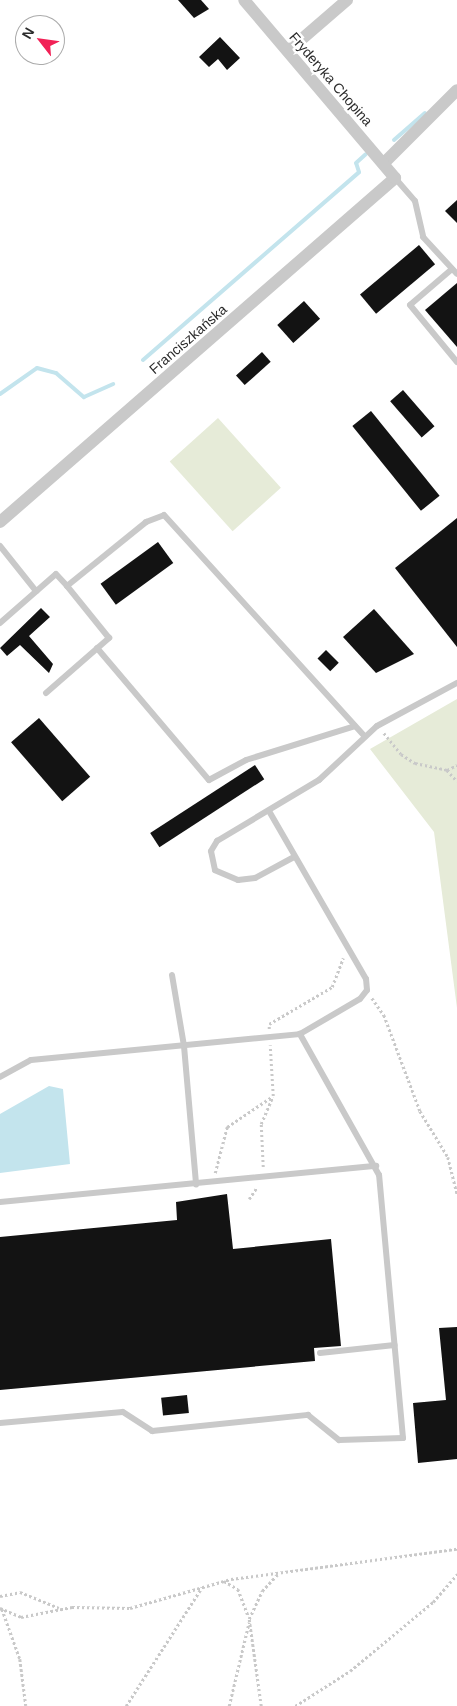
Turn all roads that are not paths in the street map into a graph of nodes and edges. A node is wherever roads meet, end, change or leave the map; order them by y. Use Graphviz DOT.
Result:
graph roads {
  1 [pos="244,0"];
  2 [pos="347,0"];
  3 [pos="288,51"];
  4 [pos="457,90"];
  5 [pos="384,162"];
  6 [pos="396,178"];
  7 [pos="455,271"];
  8 [pos="457,362"];
  9 [pos="1,520"];
  10 [pos="0,546"];
  11 [pos="67,586"];
  12 [pos="36,591"];
  13 [pos="0,623"];
  14 [pos="98,648"];
  15 [pos="457,683"];
  16 [pos="46,693"];
  17 [pos="355,726"];
  18 [pos="365,737"];
  19 [pos="269,812"];
  20 [pos="294,857"];
  21 [pos="172,975"];
  22 [pos="300,1034"];
  23 [pos="184,1046"];
  24 [pos="0,1077"];
  25 [pos="376,1166"];
  26 [pos="196,1184"];
  27 [pos="0,1202"];
  28 [pos="395,1345"];
  29 [pos="320,1353"];
  30 [pos="0,1423"];
  1 -- 3 [label="street, Fryderyka Chopina"];
  2 -- 3 [label="street"];
  3 -- 5 [label="street, Fryderyka Chopina"];
  4 -- 5 [label="street"];
  5 -- 6 [label="street, Fryderyka Chopina"];
  6 -- 7 [label="lane"];
  6 -- 9 [label="street, Franciszkańska"];
  7 -- 8 [label="lane"];
  10 -- 12 [label="lane"];
  11 -- 12 [label="lane"];
  11 -- 14 [label="lane"];
  11 -- 17 [label="lane"];
  12 -- 13 [label="lane"];
  14 -- 16 [label="lane"];
  14 -- 17 [label="lane"];
  15 -- 18 [label="lane"];
  17 -- 18 [label="lane"];
  18 -- 19 [label="lane"];
  19 -- 20 [label="lane"];
  19 -- 20 [label="lane"];
  20 -- 22 [label="lane"];
  21 -- 23 [label="lane"];
  22 -- 23 [label="lane"];
  22 -- 25 [label="lane"];
  23 -- 24 [label="lane"];
  23 -- 26 [label="lane"];
  25 -- 26 [label="lane"];
  25 -- 28 [label="lane"];
  26 -- 27 [label="lane"];
  28 -- 29 [label="lane"];
  28 -- 30 [label="lane"];
}
